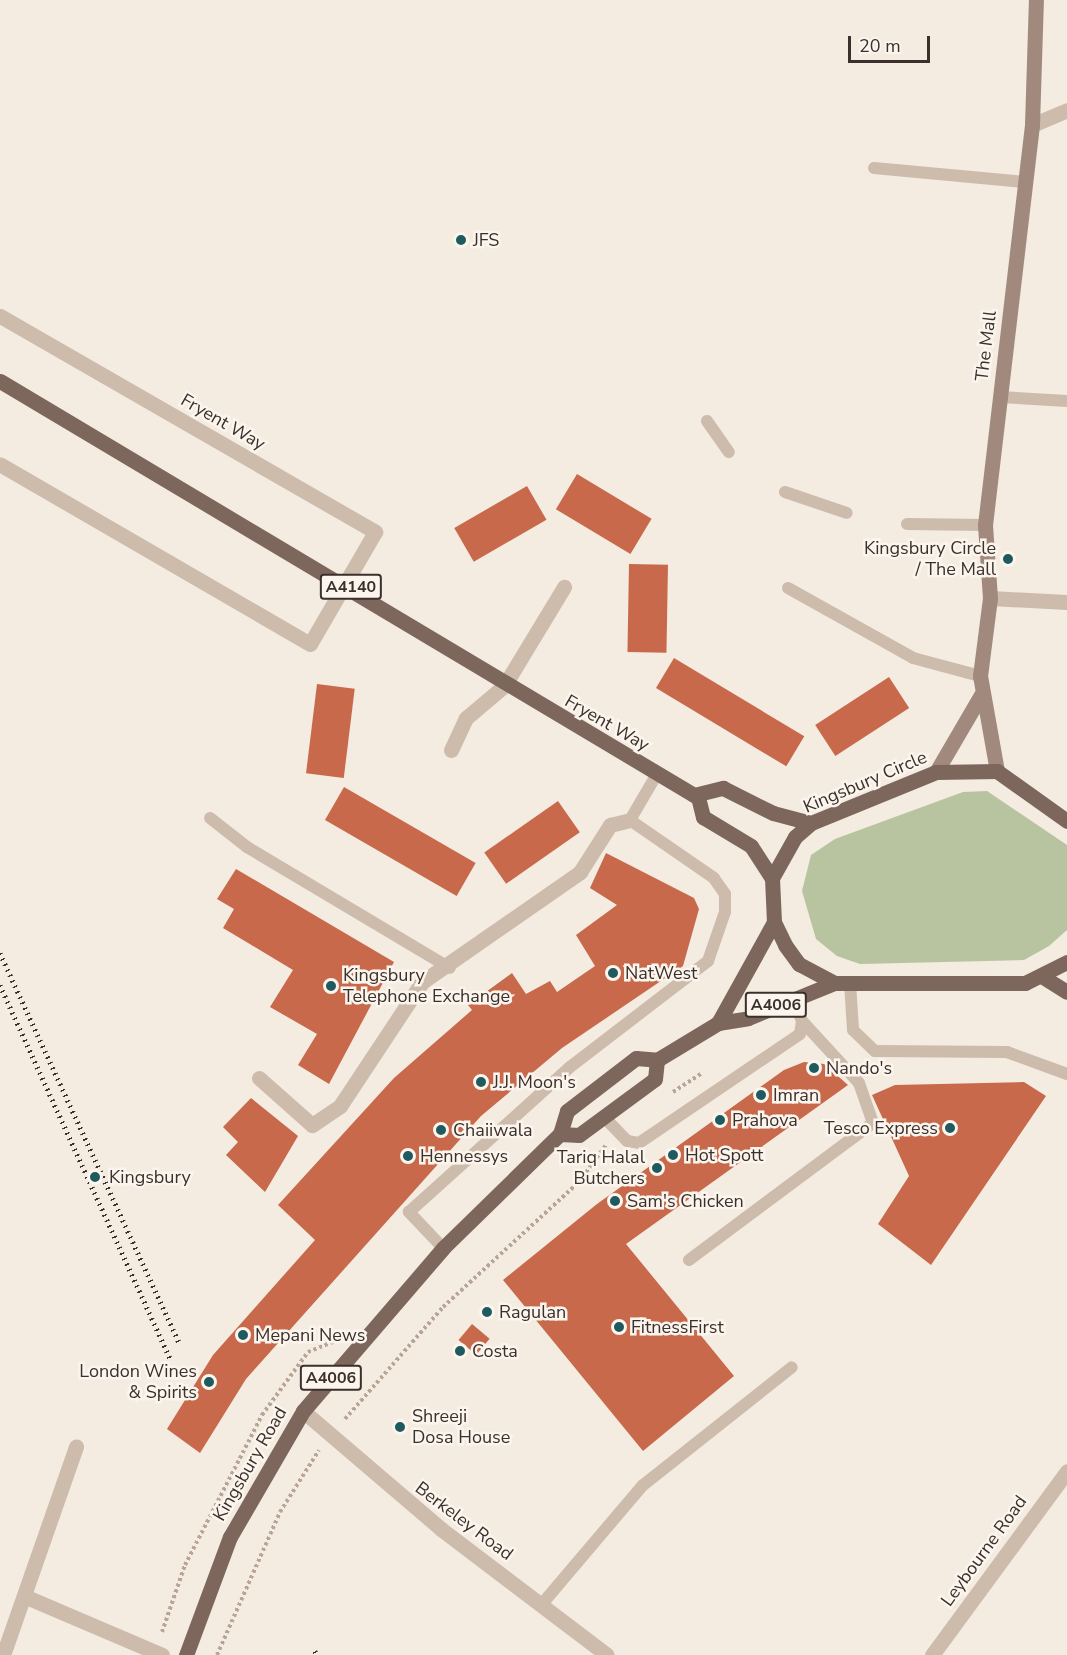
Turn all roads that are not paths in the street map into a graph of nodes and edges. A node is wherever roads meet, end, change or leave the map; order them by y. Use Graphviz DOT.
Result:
graph roads {
  1 [pos="1036,0"];
  2 [pos="1067,110"];
  3 [pos="1032,125"];
  4 [pos="874,168"];
  5 [pos="1025,182"];
  6 [pos="0,316"];
  7 [pos="0,381"];
  8 [pos="1000,397"];
  9 [pos="1067,401"];
  10 [pos="707,421"];
  11 [pos="729,452"];
  12 [pos="0,464"];
  13 [pos="785,492"];
  14 [pos="847,513"];
  15 [pos="907,524"];
  16 [pos="985,525"];
  17 [pos="346,583"];
  18 [pos="564,587"];
  19 [pos="788,588"];
  20 [pos="990,598"];
  21 [pos="1067,602"];
  22 [pos="980,676"];
  23 [pos="504,686"];
  24 [pos="981,695"];
  25 [pos="451,750"];
  26 [pos="997,771"];
  27 [pos="936,772"];
  28 [pos="657,774"];
  29 [pos="698,797"];
  30 [pos="210,818"];
  31 [pos="630,820"];
  32 [pos="1067,821"];
  33 [pos="811,823"];
  34 [pos="772,878"];
  35 [pos="774,921"];
  36 [pos="1067,962"];
  37 [pos="450,968"];
  38 [pos="1043,977"];
  39 [pos="834,983"];
  40 [pos="850,983"];
  41 [pos="1067,992"];
  42 [pos="792,998"];
  43 [pos="802,1021"];
  44 [pos="718,1023"];
  45 [pos="657,1060"];
  46 [pos="1067,1074"];
  47 [pos="258,1078"];
  48 [pos="604,1117"];
  49 [pos="560,1134"];
  50 [pos="443,1248"];
  51 [pos="689,1260"];
  52 [pos="792,1367"];
  53 [pos="303,1411"];
  54 [pos="76,1446"];
  55 [pos="1067,1471"];
  56 [pos="24,1596"];
  57 [pos="542,1604"];
  58 [pos="160,1649"];
  59 [pos="3,1655"];
  60 [pos="186,1655"];
  61 [pos="607,1655"];
  62 [pos="932,1655"];
  1 -- 3 [label="street, The Mall"];
  2 -- 3 [label="street"];
  3 -- 5 [label="street, The Mall"];
  4 -- 5 [label="lane"];
  5 -- 8 [label="street, The Mall"];
  6 -- 17 [label="street, Fryent Way"];
  7 -- 17 [label="main road, Fryent Way / A4140"];
  8 -- 9 [label="lane"];
  8 -- 16 [label="street, The Mall"];
  10 -- 11 [label="lane"];
  12 -- 17 [label="street"];
  13 -- 14 [label="lane"];
  15 -- 16 [label="lane"];
  16 -- 20 [label="street, The Mall"];
  17 -- 23 [label="main road, Fryent Way / A4140"];
  18 -- 23 [label="street"];
  19 -- 22 [label="lane"];
  20 -- 21 [label="street"];
  20 -- 22 [label="street, The Mall"];
  22 -- 24 [label="street, The Mall"];
  23 -- 25 [label="street"];
  23 -- 28 [label="main road, Fryent Way / A4140"];
  24 -- 26 [label="street, The Mall"];
  24 -- 27 [label="street"];
  26 -- 27 [label="main road, Kingsbury Circle"];
  26 -- 32 [label="main road"];
  27 -- 33 [label="main road, Kingsbury Circle"];
  28 -- 29 [label="main road, Fryent Way / A4140"];
  28 -- 31 [label="lane"];
  29 -- 33 [label="main road"];
  29 -- 34 [label="main road"];
  30 -- 37 [label="lane"];
  31 -- 37 [label="street"];
  31 -- 50 [label="lane"];
  33 -- 34 [label="main road, Kingsbury Circle"];
  34 -- 35 [label="main road"];
  35 -- 39 [label="main road"];
  35 -- 44 [label="main road, Kingsbury Road / A4006"];
  36 -- 38 [label="main road"];
  37 -- 47 [label="street"];
  38 -- 40 [label="main road"];
  38 -- 41 [label="main road"];
  39 -- 40 [label="main road"];
  39 -- 42 [label="main road, Kingsbury Road / A4006"];
  40 -- 46 [label="lane"];
  42 -- 43 [label="lane"];
  42 -- 44 [label="main road, Kingsbury Road / A4006"];
  43 -- 48 [label="lane"];
  43 -- 51 [label="lane"];
  44 -- 45 [label="main road, Kingsbury Road / A4006"];
  45 -- 48 [label="main road"];
  45 -- 49 [label="main road, Kingsbury Road / A4006"];
  48 -- 49 [label="main road"];
  49 -- 50 [label="main road, Kingsbury Road / A4006"];
  50 -- 53 [label="main road, Kingsbury Road / A4006"];
  52 -- 57 [label="lane"];
  53 -- 57 [label="street, Berkeley Road"];
  53 -- 60 [label="main road, Kingsbury Road / A4006"];
  54 -- 56 [label="street"];
  55 -- 62 [label="street, Leybourne Road"];
  56 -- 58 [label="street"];
  56 -- 59 [label="street"];
  57 -- 61 [label="street, Berkeley Road"];
}
